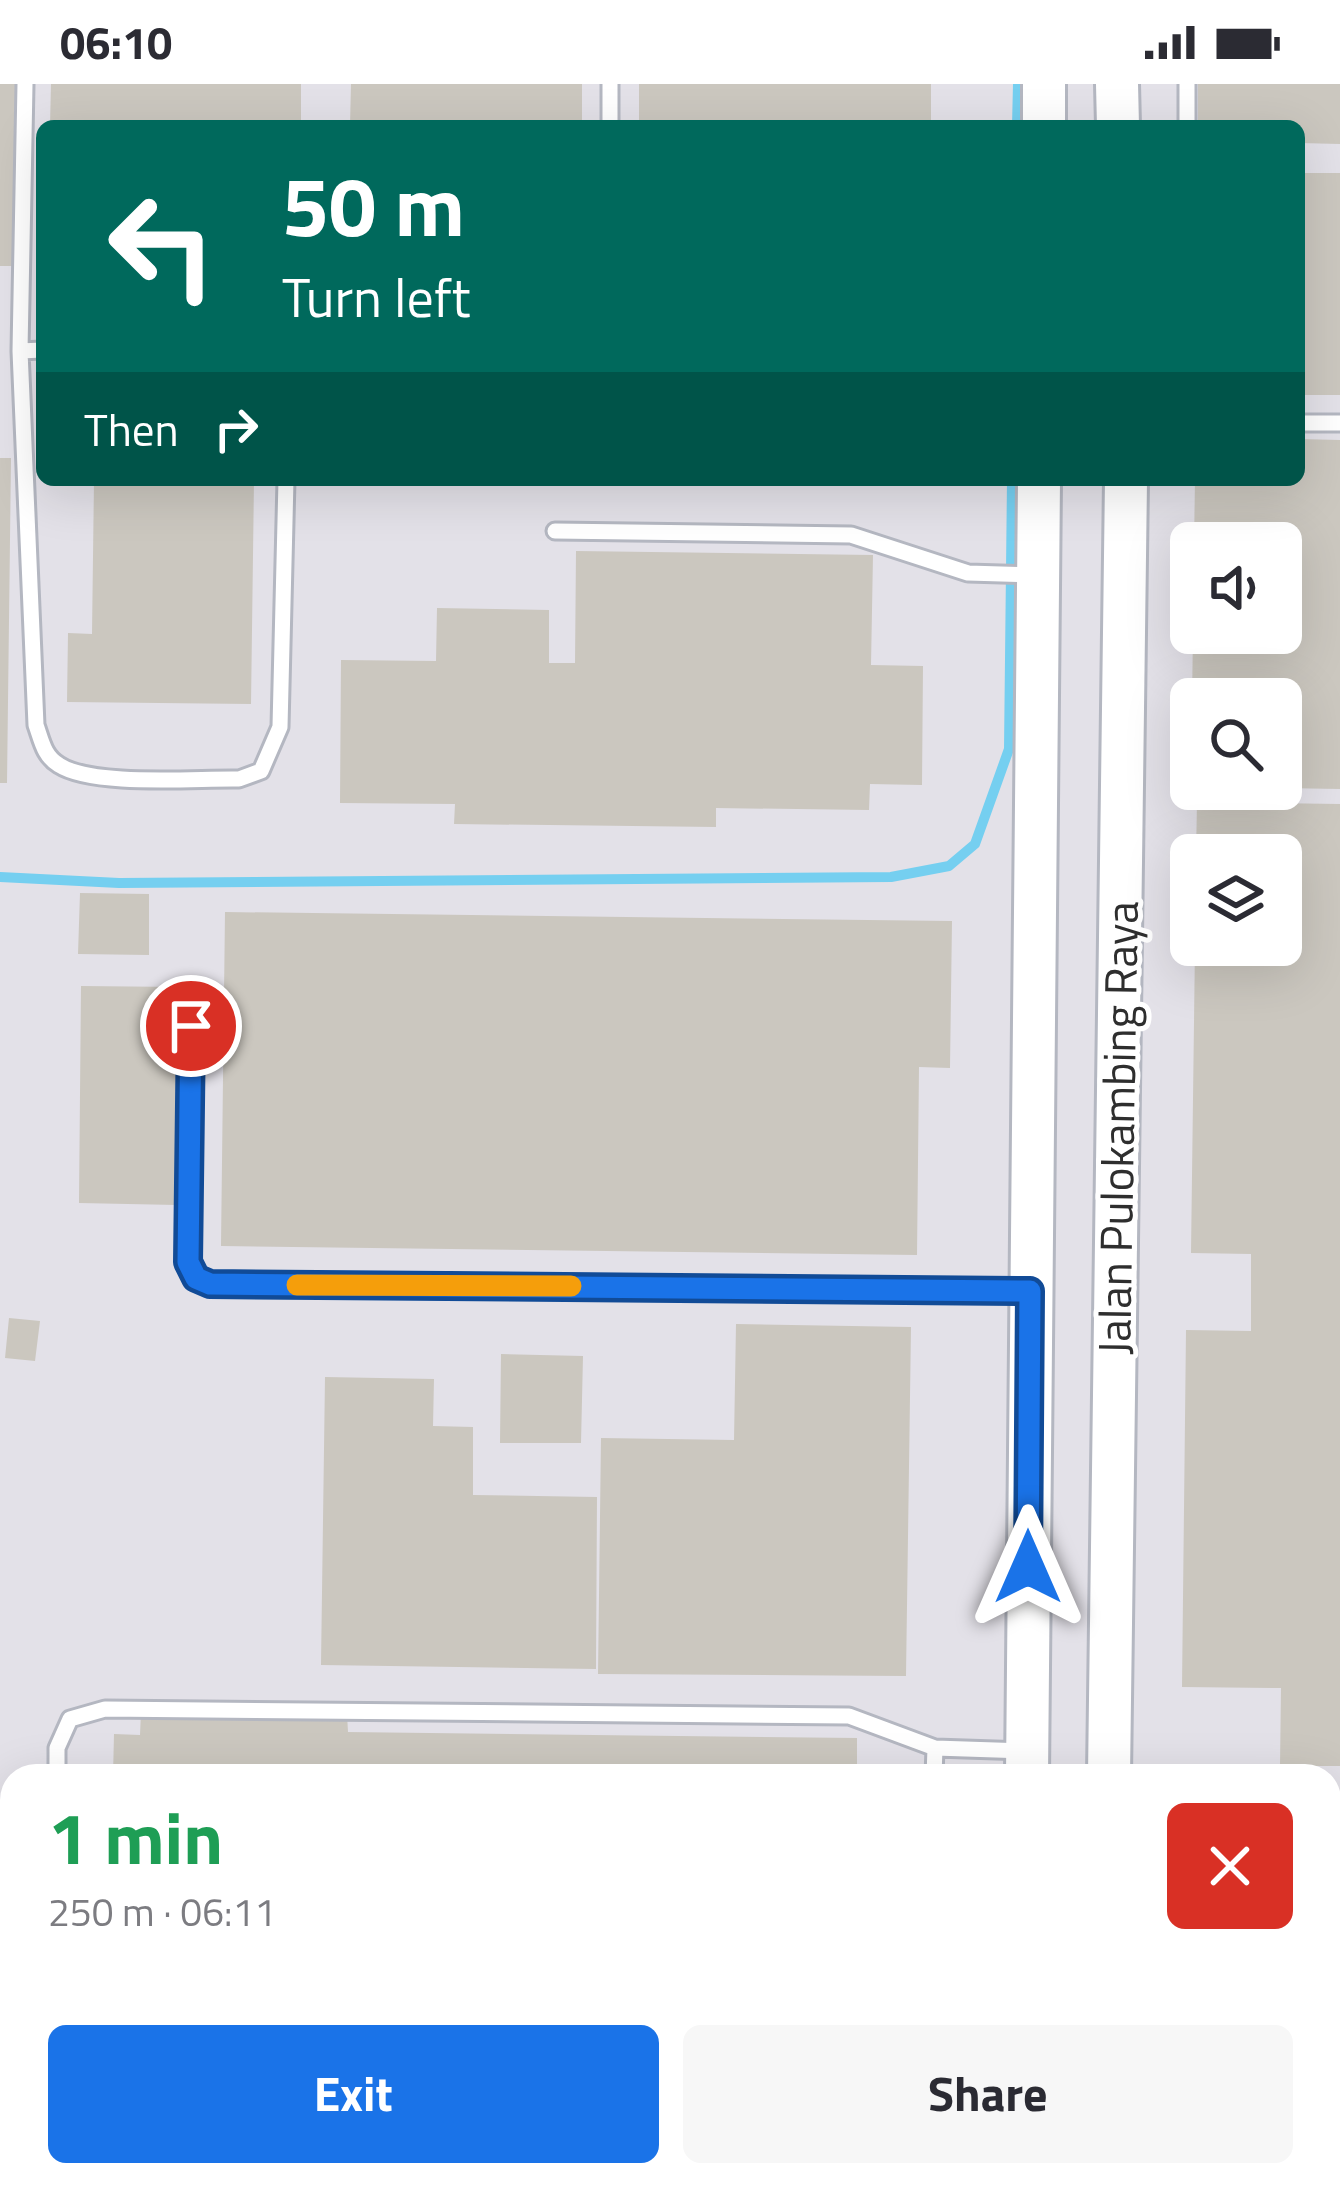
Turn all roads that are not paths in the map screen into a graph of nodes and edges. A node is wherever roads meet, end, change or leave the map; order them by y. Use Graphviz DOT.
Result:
graph roads {
  1 [pos="26,84"];
  2 [pos="610,84"];
  3 [pos="1044,84"];
  4 [pos="1117,84"];
  5 [pos="1187,84"];
  6 [pos="610,120"];
  7 [pos="1044,120"];
  8 [pos="1118,120"];
  9 [pos="1187,120"];
  10 [pos="36,350"];
  11 [pos="20,351"];
  12 [pos="1305,423"];
  13 [pos="1340,423"];
  14 [pos="286,486"];
  15 [pos="1038,486"];
  16 [pos="1126,486"];
  17 [pos="555,531"];
  18 [pos="1028,575"];
  19 [pos="191,1026"];
  20 [pos="1030,1291"];
  21 [pos="935,1748"];
  22 [pos="57,1764"];
  23 [pos="934,1764"];
  24 [pos="1027,1764"];
  25 [pos="1109,1764"];
  1 -- 11 [label="lane"];
  2 -- 6 [label="lane"];
  3 -- 7 [label="street"];
  4 -- 8 [label="street"];
  5 -- 9 [label="lane"];
  10 -- 11 [label="lane"];
  11 -- 14 [label="lane"];
  12 -- 13 [label="lane"];
  15 -- 18 [label="street, Jalan Pulokambing Raya"];
  16 -- 25 [label="street, Jalan Pulokambing Raya"];
  17 -- 18 [label="lane"];
  18 -- 20 [label="street, Jalan Pulokambing Raya"];
  19 -- 20 [label="lane"];
  20 -- 24 [label="street, Jalan Pulokambing Raya"];
  21 -- 22 [label="lane"];
  21 -- 23 [label="lane"];
  21 -- 24 [label="lane"];
}
